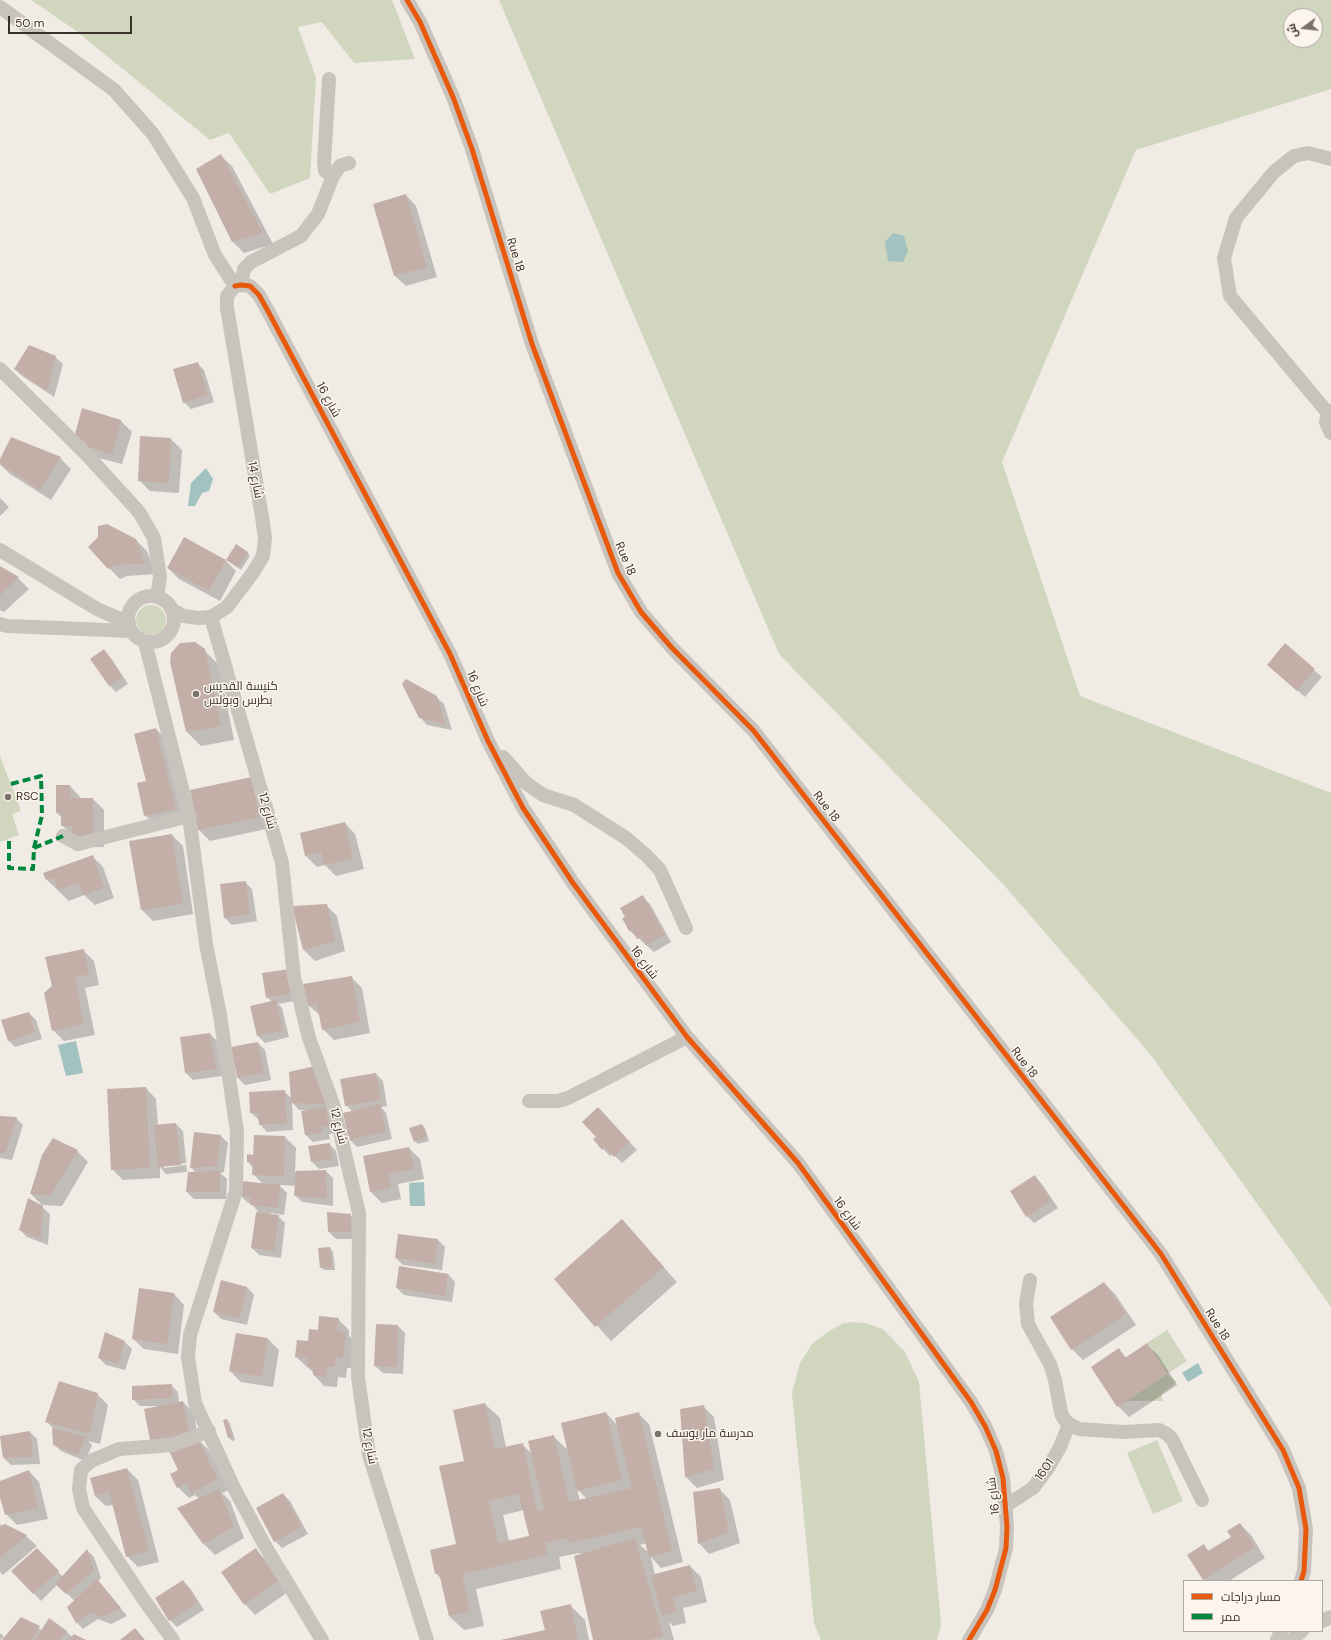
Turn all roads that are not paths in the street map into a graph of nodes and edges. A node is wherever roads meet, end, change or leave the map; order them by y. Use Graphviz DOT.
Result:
graph roads {
  1 [pos="407,0"];
  2 [pos="0,7"];
  3 [pos="329,78"];
  4 [pos="1331,159"];
  5 [pos="349,163"];
  6 [pos="333,176"];
  7 [pos="238,286"];
  8 [pos="0,369"];
  9 [pos="1329,412"];
  10 [pos="1331,433"];
  11 [pos="0,550"];
  12 [pos="157,597"];
  13 [pos="172,610"];
  14 [pos="211,617"];
  15 [pos="0,624"];
  16 [pos="130,627"];
  17 [pos="145,642"];
  18 [pos="488,741"];
  19 [pos="189,816"];
  20 [pos="63,836"];
  21 [pos="686,928"];
  22 [pos="687,1037"];
  23 [pos="529,1101"];
  24 [pos="1030,1280"];
  25 [pos="1069,1424"];
  26 [pos="209,1431"];
  27 [pos="1202,1500"];
  28 [pos="1007,1505"];
  29 [pos="1301,1580"];
  30 [pos="1301,1632"];
  31 [pos="173,1640"];
  32 [pos="322,1640"];
  33 [pos="427,1640"];
  34 [pos="969,1640"];
  35 [pos="1291,1640"];
  1 -- 29 [label="street, Rue 18"];
  2 -- 7 [label="street"];
  3 -- 6 [label="street"];
  4 -- 9 [label="street"];
  5 -- 6 [label="street"];
  6 -- 7 [label="street, شارع 14"];
  7 -- 14 [label="street, شارع 14"];
  7 -- 18 [label="street, شارع 16"];
  8 -- 12 [label="street"];
  9 -- 10 [label="street"];
  11 -- 16 [label="street"];
  12 -- 13 [label="street"];
  12 -- 16 [label="street"];
  13 -- 14 [label="street"];
  13 -- 17 [label="street"];
  14 -- 33 [label="street, شارع 12"];
  15 -- 16 [label="street"];
  16 -- 17 [label="street"];
  17 -- 19 [label="street"];
  18 -- 21 [label="street"];
  18 -- 22 [label="street, شارع 16"];
  19 -- 20 [label="street"];
  19 -- 26 [label="street"];
  22 -- 23 [label="street"];
  22 -- 28 [label="street, شارع 16"];
  24 -- 25 [label="street"];
  25 -- 27 [label="street"];
  25 -- 28 [label="street, 1601"];
  26 -- 31 [label="street"];
  26 -- 32 [label="street"];
  28 -- 34 [label="street, شارع 16"];
  30 -- 35 [label="street"];
}
